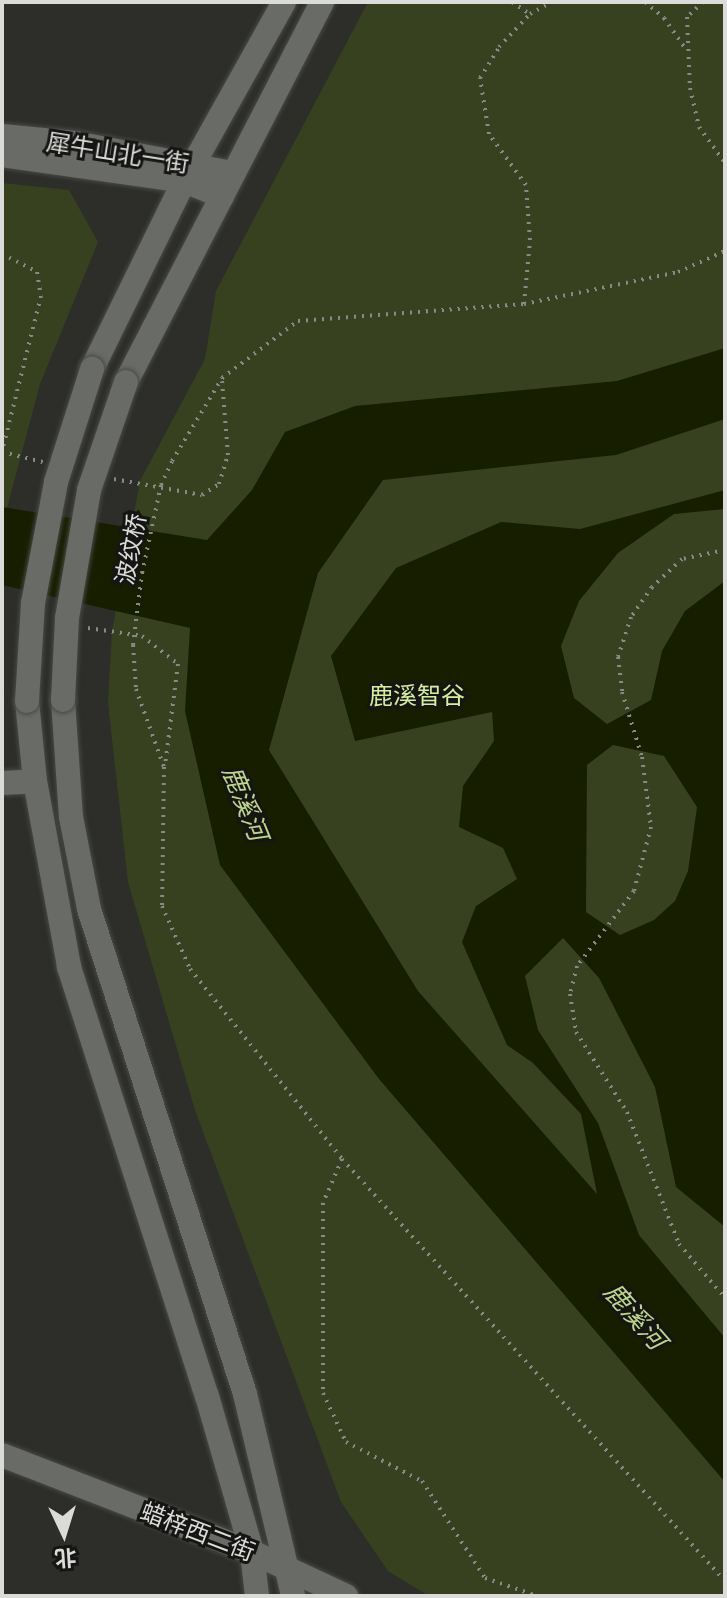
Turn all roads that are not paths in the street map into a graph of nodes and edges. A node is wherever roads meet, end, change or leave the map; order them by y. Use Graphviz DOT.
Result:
graph roads {
  1 [pos="284,2"];
  2 [pos="322,2"];
  3 [pos="2,136"];
  4 [pos="2,155"];
  5 [pos="190,172"];
  6 [pos="233,173"];
  7 [pos="222,196"];
  8 [pos="35,781"];
  9 [pos="2,783"];
  10 [pos="2,1455"];
  11 [pos="252,1552"];
  12 [pos="290,1568"];
  13 [pos="257,1596"];
  14 [pos="293,1596"];
  15 [pos="346,1596"];
  1 -- 5 [label="main road"];
  2 -- 6 [label="main road"];
  3 -- 5 [label="main road, 犀牛山北一街"];
  4 -- 5 [label="main road, 犀牛山北一街"];
  5 -- 6 [label="main road, 犀牛山北一街"];
  5 -- 7 [label="main road, 犀牛山北一街"];
  5 -- 8 [label="main road, bridge"];
  6 -- 7 [label="main road"];
  7 -- 12 [label="main road, bridge"];
  8 -- 9 [label="main road"];
  8 -- 11 [label="main road"];
  10 -- 11 [label="main road, 蜡梓西二街"];
  11 -- 12 [label="main road, 蜡梓西二街"];
  11 -- 13 [label="main road"];
  12 -- 14 [label="main road"];
  12 -- 15 [label="main road, 蜡梓西二街"];
}
